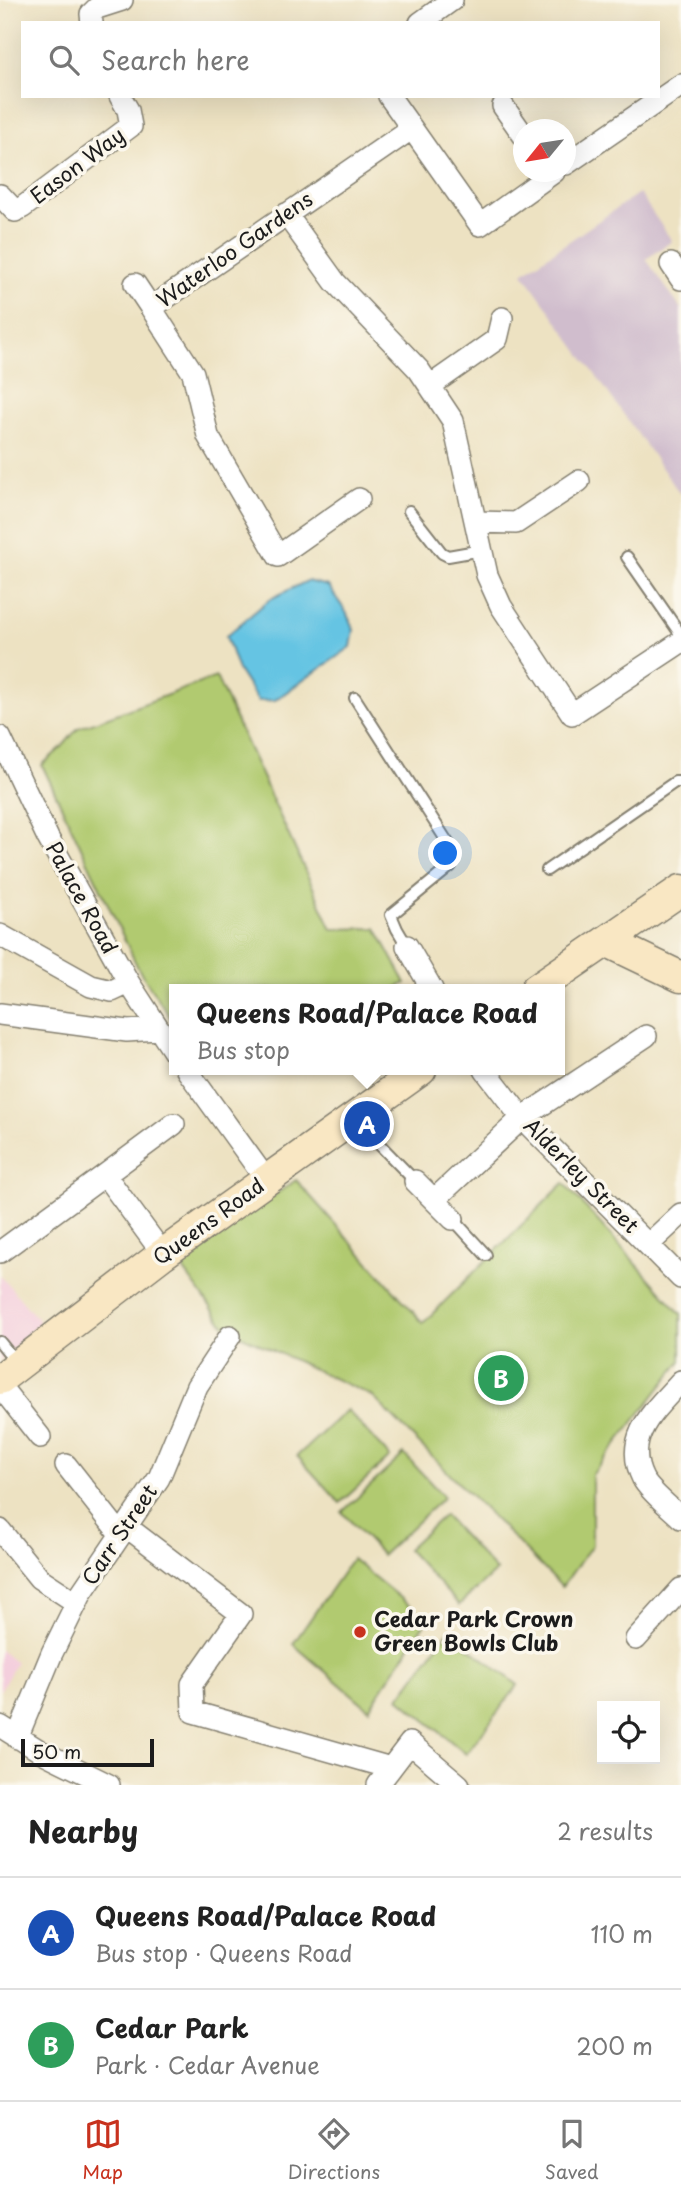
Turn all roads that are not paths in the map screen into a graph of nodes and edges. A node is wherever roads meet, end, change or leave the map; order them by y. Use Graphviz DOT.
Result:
graph roads {
  1 [pos="122,0"];
  2 [pos="452,0"];
  3 [pos="92,21"];
  4 [pos="423,21"];
  5 [pos="681,85"];
  6 [pos="660,95"];
  7 [pos="121,98"];
  8 [pos="390,98"];
  9 [pos="645,102"];
  10 [pos="503,106"];
  11 [pos="513,121"];
  12 [pos="411,129"];
  13 [pos="576,154"];
  14 [pos="538,182"];
  15 [pos="0,195"];
  16 [pos="286,214"];
  17 [pos="135,284"];
  18 [pos="151,308"];
  19 [pos="502,318"];
  20 [pos="430,386"];
  21 [pos="579,481"];
  22 [pos="359,499"];
  23 [pos="409,511"];
  24 [pos="477,522"];
  25 [pos="482,550"];
  26 [pos="627,558"];
  27 [pos="681,635"];
  28 [pos="681,642"];
  29 [pos="355,698"];
  30 [pos="0,737"];
  31 [pos="681,782"];
  32 [pos="547,870"];
  33 [pos="681,890"];
  34 [pos="0,935"];
  35 [pos="606,941"];
  36 [pos="408,946"];
  37 [pos="681,977"];
  38 [pos="129,983"];
  39 [pos="429,984"];
  40 [pos="543,984"];
  41 [pos="0,1014"];
  42 [pos="157,1029"];
  43 [pos="646,1036"];
  44 [pos="169,1045"];
  45 [pos="191,1075"];
  46 [pos="414,1075"];
  47 [pos="489,1075"];
  48 [pos="522,1118"];
  49 [pos="174,1124"];
  50 [pos="378,1143"];
  51 [pos="105,1175"];
  52 [pos="267,1181"];
  53 [pos="415,1181"];
  54 [pos="434,1200"];
  55 [pos="681,1214"];
  56 [pos="453,1220"];
  57 [pos="649,1244"];
  58 [pos="0,1252"];
  59 [pos="163,1254"];
  60 [pos="486,1255"];
  61 [pos="681,1278"];
  62 [pos="230,1336"];
  63 [pos="0,1342"];
  64 [pos="6,1376"];
  65 [pos="681,1381"];
  66 [pos="40,1437"];
  67 [pos="66,1465"];
  68 [pos="681,1518"];
  69 [pos="0,1530"];
  70 [pos="124,1531"];
  71 [pos="681,1589"];
  72 [pos="77,1603"];
  73 [pos="636,1639"];
  74 [pos="9,1732"];
  75 [pos="384,1777"];
  76 [pos="109,1785"];
  77 [pos="459,1785"];
  1 -- 3 [label="street"];
  2 -- 4 [label="street"];
  5 -- 6 [label="street"];
  7 -- 15 [label="street, Eason Way"];
  8 -- 12 [label="street"];
  9 -- 13 [label="street"];
  10 -- 11 [label="street"];
  12 -- 14 [label="street"];
  12 -- 16 [label="street, Waterloo Gardens"];
  16 -- 18 [label="street, Waterloo Gardens"];
  16 -- 20 [label="street"];
  17 -- 18 [label="street"];
  18 -- 22 [label="street, Waterloo Gardens"];
  19 -- 20 [label="street"];
  20 -- 24 [label="street"];
  21 -- 24 [label="street"];
  23 -- 25 [label="lane"];
  24 -- 25 [label="street"];
  25 -- 28 [label="street"];
  26 -- 27 [label="lane"];
  29 -- 36 [label="lane"];
  30 -- 38 [label="street, Palace Road"];
  31 -- 32 [label="lane"];
  33 -- 35 [label="main road"];
  34 -- 38 [label="street"];
  35 -- 37 [label="main road"];
  35 -- 40 [label="main road"];
  36 -- 39 [label="street"];
  38 -- 42 [label="street, Palace Road"];
  41 -- 42 [label="street"];
  42 -- 44 [label="street, Palace Road"];
  43 -- 48 [label="street"];
  45 -- 52 [label="street"];
  46 -- 52 [label="main road, Queens Road"];
  47 -- 48 [label="street, Alderley Street"];
  48 -- 54 [label="street"];
  48 -- 57 [label="street, Alderley Street"];
  49 -- 51 [label="street"];
  50 -- 53 [label="lane"];
  51 -- 58 [label="street"];
  51 -- 59 [label="street"];
  52 -- 59 [label="main road, Queens Road"];
  53 -- 54 [label="street"];
  54 -- 56 [label="street"];
  55 -- 57 [label="street"];
  56 -- 60 [label="lane"];
  57 -- 61 [label="street, Alderley Street"];
  59 -- 64 [label="main road, Queens Road"];
  62 -- 70 [label="street, Carr Street"];
  63 -- 64 [label="lane"];
  64 -- 66 [label="street"];
  65 -- 68 [label="street"];
  67 -- 70 [label="street"];
  69 -- 72 [label="street"];
  70 -- 72 [label="street, Carr Street"];
  70 -- 75 [label="street"];
  71 -- 73 [label="street"];
  72 -- 74 [label="street, Carr Street"];
  74 -- 76 [label="street"];
  75 -- 77 [label="street"];
}
